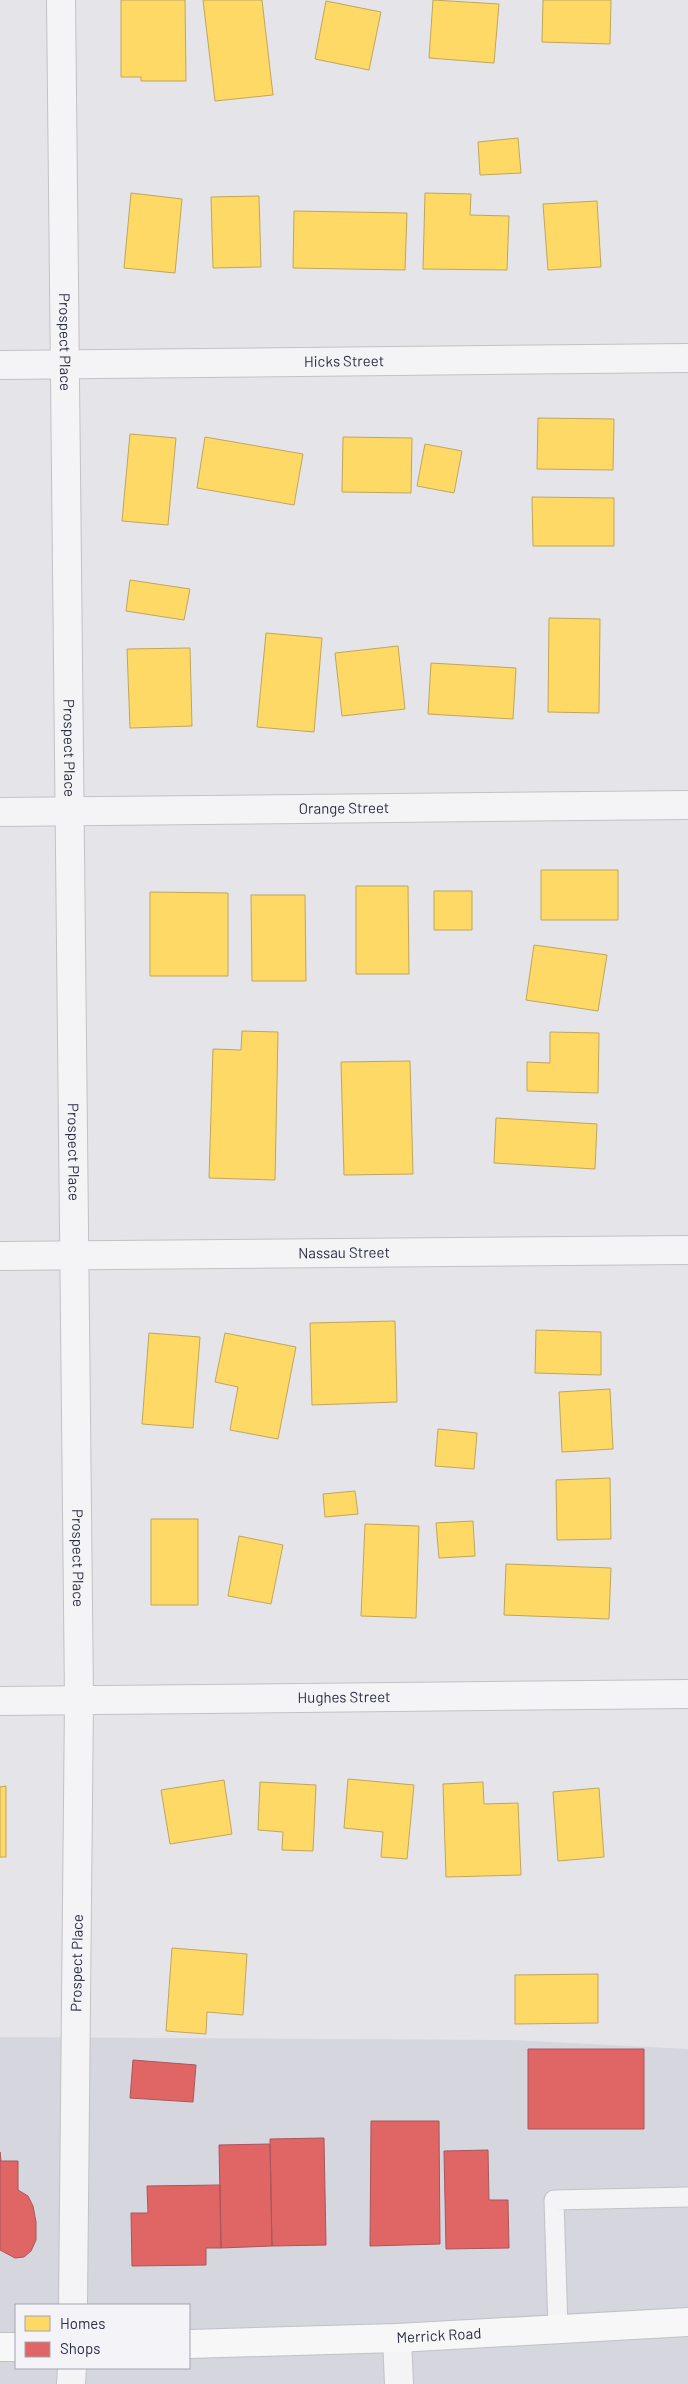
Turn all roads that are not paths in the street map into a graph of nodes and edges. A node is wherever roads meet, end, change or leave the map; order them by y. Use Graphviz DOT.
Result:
graph roads {
  1 [pos="61,0"];
  2 [pos="688,358"];
  3 [pos="66,364"];
  4 [pos="0,366"];
  5 [pos="688,805"];
  6 [pos="0,812"];
  7 [pos="70,812"];
  8 [pos="688,1250"];
  9 [pos="75,1255"];
  10 [pos="0,1256"];
  11 [pos="688,1694"];
  12 [pos="79,1700"];
  13 [pos="0,1701"];
  14 [pos="688,2197"];
  15 [pos="73,2304"];
  16 [pos="688,2322"];
  17 [pos="558,2330"];
  18 [pos="397,2338"];
  19 [pos="190,2344"];
  20 [pos="0,2347"];
  21 [pos="15,2347"];
  22 [pos="72,2369"];
  23 [pos="71,2384"];
  24 [pos="399,2384"];
  1 -- 3 [label="street, Prospect Place"];
  2 -- 3 [label="street, Hicks Street"];
  3 -- 4 [label="street, Hicks Street"];
  3 -- 7 [label="street, Prospect Place"];
  5 -- 7 [label="street, Orange Street"];
  6 -- 7 [label="street, Orange Street"];
  7 -- 9 [label="street, Prospect Place"];
  8 -- 9 [label="street, Nassau Street"];
  9 -- 10 [label="street, Nassau Street"];
  9 -- 12 [label="street, Prospect Place"];
  11 -- 12 [label="street, Hughes Street"];
  12 -- 13 [label="street, Hughes Street"];
  12 -- 15 [label="street, Prospect Place"];
  14 -- 17 [label="lane"];
  16 -- 17 [label="main road, Merrick Road"];
  17 -- 18 [label="main road, Merrick Road"];
  18 -- 19 [label="main road, Merrick Road"];
  18 -- 24 [label="street"];
  20 -- 21 [label="main road"];
  22 -- 23 [label="street"];
}
